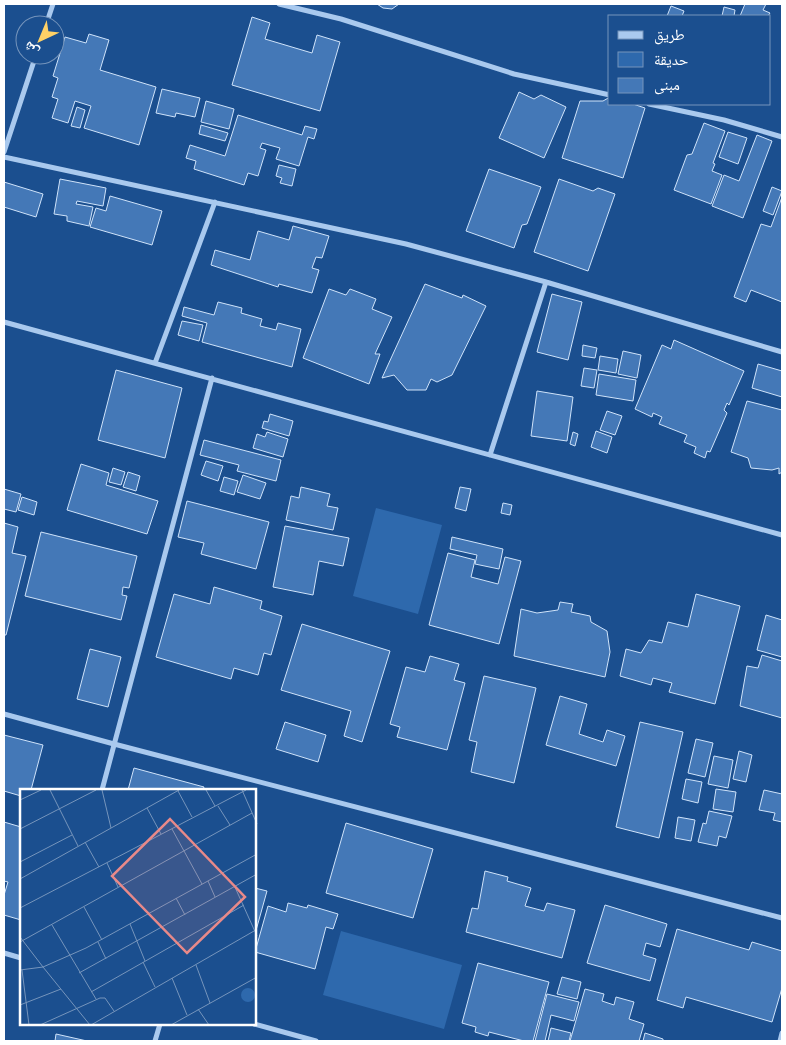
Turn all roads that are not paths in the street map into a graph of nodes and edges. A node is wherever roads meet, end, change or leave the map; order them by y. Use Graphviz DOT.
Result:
graph roads {
  1 [pos="279,4"];
  2 [pos="33,65"];
  3 [pos="608,95"];
  4 [pos="654,105"];
  5 [pos="782,137"];
  6 [pos="4,152"];
  7 [pos="4,156"];
  8 [pos="215,202"];
  9 [pos="546,282"];
  10 [pos="4,322"];
  11 [pos="782,352"];
  12 [pos="155,362"];
  13 [pos="212,378"];
  14 [pos="490,455"];
  15 [pos="782,535"];
  16 [pos="4,714"];
  17 [pos="114,744"];
  18 [pos="102,789"];
  19 [pos="782,918"];
  20 [pos="4,953"];
  21 [pos="20,958"];
  22 [pos="160,1025"];
  23 [pos="256,1025"];
  24 [pos="782,1033"];
  25 [pos="155,1041"];
  26 [pos="316,1041"];
  27 [pos="780,1041"];
  1 -- 3 [label="street"];
  2 -- 6 [label="street"];
  4 -- 5 [label="street"];
  7 -- 8 [label="street"];
  8 -- 9 [label="street"];
  8 -- 12 [label="street"];
  9 -- 11 [label="street"];
  9 -- 14 [label="street"];
  10 -- 12 [label="street"];
  12 -- 13 [label="street"];
  13 -- 14 [label="street"];
  13 -- 17 [label="street"];
  14 -- 15 [label="street"];
  16 -- 17 [label="street"];
  17 -- 18 [label="street"];
  17 -- 19 [label="street"];
  20 -- 21 [label="street"];
  22 -- 25 [label="street"];
  23 -- 26 [label="street"];
  24 -- 27 [label="street"];
}
